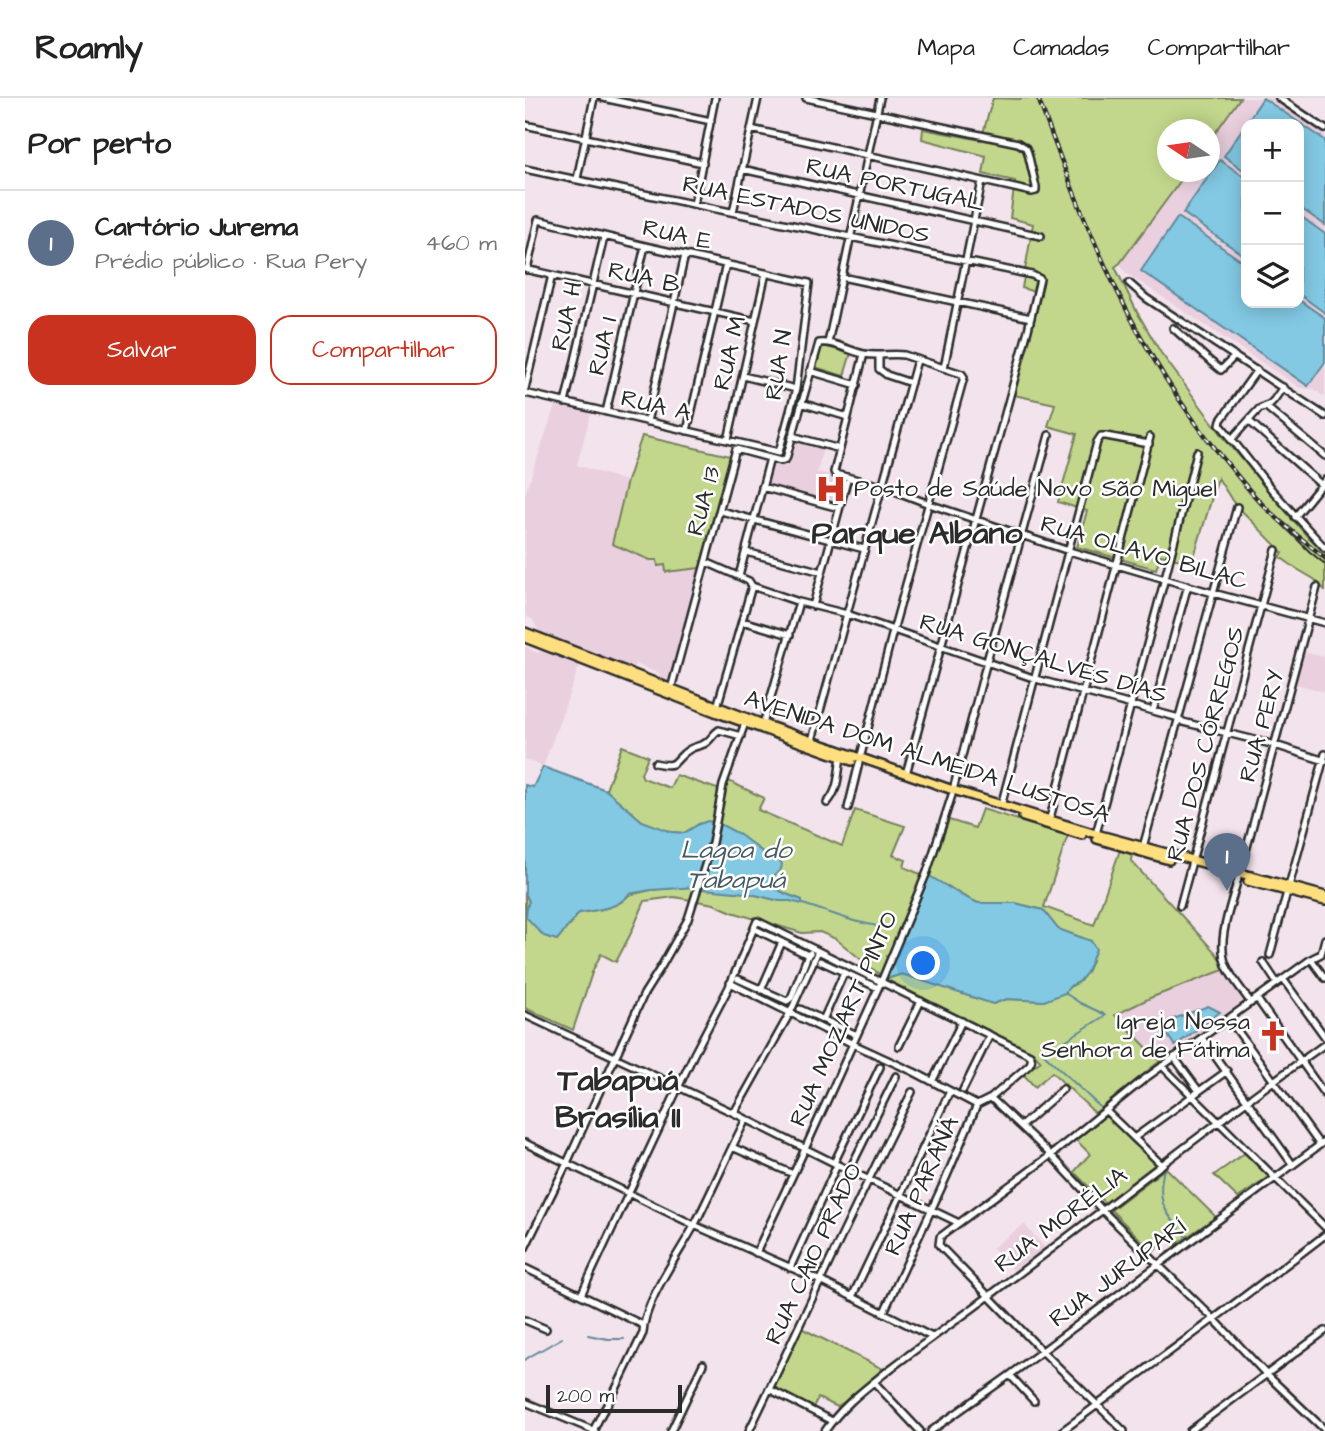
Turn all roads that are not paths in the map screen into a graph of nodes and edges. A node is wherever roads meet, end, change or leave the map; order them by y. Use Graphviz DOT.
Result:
graph roads {
  1 [pos="594,98"];
  2 [pos="603,98"];
  3 [pos="715,98"];
  4 [pos="758,98"];
  5 [pos="806,98"];
  6 [pos="880,98"];
  7 [pos="1279,98"];
  8 [pos="877,113"];
  9 [pos="711,121"];
  10 [pos="525,125"];
  11 [pos="751,129"];
  12 [pos="1325,129"];
  13 [pos="586,138"];
  14 [pos="867,155"];
  15 [pos="703,163"];
  16 [pos="525,169"];
  17 [pos="742,169"];
  18 [pos="577,179"];
  19 [pos="982,181"];
  20 [pos="859,195"];
  21 [pos="694,204"];
  22 [pos="733,212"];
  23 [pos="974,220"];
  24 [pos="1041,236"];
  25 [pos="604,237"];
  26 [pos="850,237"];
  27 [pos="645,246"];
  28 [pos="685,255"];
  29 [pos="965,261"];
  30 [pos="726,264"];
  31 [pos="526,269"];
  32 [pos="766,273"];
  33 [pos="552,275"];
  34 [pos="842,277"];
  35 [pos="810,283"];
  36 [pos="1129,283"];
  37 [pos="593,285"];
  38 [pos="633,294"];
  39 [pos="957,302"];
  40 [pos="674,303"];
  41 [pos="715,312"];
  42 [pos="1031,318"];
  43 [pos="755,321"];
  44 [pos="1173,328"];
  45 [pos="825,342"];
  46 [pos="864,354"];
  47 [pos="879,356"];
  48 [pos="1235,356"];
  49 [pos="918,360"];
  50 [pos="944,368"];
  51 [pos="1257,370"];
  52 [pos="810,372"];
  53 [pos="743,376"];
  54 [pos="911,383"];
  55 [pos="857,385"];
  56 [pos="1283,387"];
  57 [pos="796,388"];
  58 [pos="525,391"];
  59 [pos="565,403"];
  60 [pos="801,403"];
  61 [pos="1265,406"];
  62 [pos="606,412"];
  63 [pos="1325,416"];
  64 [pos="848,417"];
  65 [pos="1249,421"];
  66 [pos="647,422"];
  67 [pos="687,431"];
  68 [pos="1049,435"];
  69 [pos="792,436"];
  70 [pos="1150,437"];
  71 [pos="728,440"];
  72 [pos="1231,440"];
  73 [pos="1149,444"];
  74 [pos="840,449"];
  75 [pos="779,452"];
  76 [pos="1197,452"];
  77 [pos="1325,456"];
  78 [pos="770,458"];
  79 [pos="848,477"];
  80 [pos="1324,484"];
  81 [pos="881,486"];
  82 [pos="762,487"];
  83 [pos="929,504"];
  84 [pos="1237,507"];
  85 [pos="839,508"];
  86 [pos="721,511"];
  87 [pos="1295,517"];
  88 [pos="754,519"];
  89 [pos="975,520"];
  90 [pos="1022,535"];
  91 [pos="831,540"];
  92 [pos="1325,548"];
  93 [pos="864,549"];
  94 [pos="1276,550"];
  95 [pos="1069,551"];
  96 [pos="745,552"];
  97 [pos="706,562"];
  98 [pos="1117,565"];
  99 [pos="822,572"];
  100 [pos="739,576"];
  101 [pos="1165,579"];
  102 [pos="1188,585"];
  103 [pos="752,586"];
  104 [pos="1317,587"];
  105 [pos="1213,593"];
  106 [pos="799,602"];
  107 [pos="1261,605"];
  108 [pos="813,606"];
  109 [pos="847,614"];
  110 [pos="1309,618"];
  111 [pos="741,621"];
  112 [pos="1325,623"];
  113 [pos="893,631"];
  114 [pos="525,632"];
  115 [pos="790,635"];
  116 [pos="525,638"];
  117 [pos="542,642"];
  118 [pos="941,648"];
  119 [pos="987,661"];
  120 [pos="1036,679"];
  121 [pos="671,689"];
  122 [pos="1084,693"];
  123 [pos="1131,706"];
  124 [pos="716,709"];
  125 [pos="1153,711"];
  126 [pos="1179,719"];
  127 [pos="745,723"];
  128 [pos="763,724"];
  129 [pos="1227,734"];
  130 [pos="741,736"];
  131 [pos="811,744"];
  132 [pos="1275,746"];
  133 [pos="841,757"];
  134 [pos="1324,758"];
  135 [pos="860,761"];
  136 [pos="655,763"];
  137 [pos="906,774"];
  138 [pos="953,792"];
  139 [pos="971,798"];
  140 [pos="827,803"];
  141 [pos="1001,806"];
  142 [pos="848,808"];
  143 [pos="1049,823"];
  144 [pos="1096,834"];
  145 [pos="1143,847"];
  146 [pos="1164,856"];
  147 [pos="1191,863"];
  148 [pos="1239,876"];
  149 [pos="1288,889"];
  150 [pos="1325,896"];
  151 [pos="1325,901"];
  152 [pos="1180,906"];
  153 [pos="757,930"];
  154 [pos="1325,939"];
  155 [pos="782,942"];
  156 [pos="817,950"];
  157 [pos="808,954"];
  158 [pos="1271,955"];
  159 [pos="1323,955"];
  160 [pos="1311,959"];
  161 [pos="820,961"];
  162 [pos="1263,962"];
  163 [pos="844,973"];
  164 [pos="1325,978"];
  165 [pos="738,979"];
  166 [pos="1280,981"];
  167 [pos="730,983"];
  168 [pos="879,985"];
  169 [pos="761,989"];
  170 [pos="922,1001"];
  171 [pos="1254,1001"];
  172 [pos="800,1009"];
  173 [pos="790,1013"];
  174 [pos="525,1016"];
  175 [pos="1229,1019"];
  176 [pos="823,1020"];
  177 [pos="962,1021"];
  178 [pos="857,1035"];
  179 [pos="990,1035"];
  180 [pos="1325,1037"];
  181 [pos="1202,1038"];
  182 [pos="853,1044"];
  183 [pos="1325,1044"];
  184 [pos="899,1046"];
  185 [pos="1174,1057"];
  186 [pos="614,1058"];
  187 [pos="1301,1061"];
  188 [pos="1162,1066"];
  189 [pos="880,1067"];
  190 [pos="1227,1071"];
  191 [pos="896,1076"];
  192 [pos="934,1078"];
  193 [pos="1274,1080"];
  194 [pos="678,1088"];
  195 [pos="1063,1089"];
  196 [pos="963,1090"];
  197 [pos="950,1091"];
  198 [pos="1199,1091"];
  199 [pos="912,1093"];
  200 [pos="1193,1095"];
  201 [pos="1325,1095"];
  202 [pos="991,1098"];
  203 [pos="1247,1100"];
  204 [pos="977,1105"];
  205 [pos="1106,1111"];
  206 [pos="734,1113"];
  207 [pos="745,1119"];
  208 [pos="1219,1121"];
  209 [pos="1021,1126"];
  210 [pos="1134,1138"];
  211 [pos="525,1143"];
  212 [pos="1322,1143"];
  213 [pos="732,1147"];
  214 [pos="805,1149"];
  215 [pos="1051,1155"];
  216 [pos="567,1163"];
  217 [pos="835,1164"];
  218 [pos="1162,1165"];
  219 [pos="1293,1165"];
  220 [pos="849,1171"];
  221 [pos="793,1174"];
  222 [pos="1276,1178"];
  223 [pos="868,1180"];
  224 [pos="629,1193"];
  225 [pos="900,1196"];
  226 [pos="931,1210"];
  227 [pos="1103,1211"];
  228 [pos="959,1223"];
  229 [pos="694,1225"];
  230 [pos="1325,1227"];
  231 [pos="1325,1235"];
  232 [pos="525,1248"];
  233 [pos="756,1253"];
  234 [pos="1159,1264"];
  235 [pos="525,1268"];
  236 [pos="790,1268"];
  237 [pos="821,1281"];
  238 [pos="580,1295"];
  239 [pos="852,1297"];
  240 [pos="988,1297"];
  241 [pos="884,1312"];
  242 [pos="525,1320"];
  243 [pos="1215,1320"];
  244 [pos="643,1325"];
  245 [pos="546,1329"];
  246 [pos="1325,1331"];
  247 [pos="932,1336"];
  248 [pos="1042,1351"];
  249 [pos="703,1364"];
  250 [pos="1266,1374"];
  251 [pos="1010,1375"];
  252 [pos="874,1382"];
  253 [pos="769,1389"];
  254 [pos="1034,1401"];
  255 [pos="527,1403"];
  256 [pos="1097,1405"];
  257 [pos="525,1411"];
  258 [pos="832,1421"];
  259 [pos="1323,1429"];
  260 [pos="594,1431"];
  261 [pos="671,1431"];
  262 [pos="749,1431"];
  263 [pos="825,1431"];
  264 [pos="920,1431"];
  265 [pos="931,1431"];
  266 [pos="1062,1431"];
  267 [pos="1124,1431"];
  268 [pos="1190,1431"];
  1 -- 13 [label="street"];
  2 -- 9 [label="street"];
  3 -- 9 [label="street"];
  4 -- 11 [label="street"];
  5 -- 8 [label="street"];
  6 -- 8 [label="street"];
  7 -- 12 [label="street"];
  8 -- 14 [label="street"];
  8 -- 19 [label="street"];
  9 -- 15 [label="street"];
  10 -- 13 [label="street"];
  11 -- 14 [label="street"];
  11 -- 17 [label="street"];
  13 -- 15 [label="street"];
  13 -- 18 [label="street"];
  14 -- 19 [label="street"];
  14 -- 20 [label="street"];
  15 -- 21 [label="street"];
  16 -- 18 [label="street, RUA ESTADOS UNIDOS"];
  17 -- 20 [label="street, RUA PORTUGAL"];
  17 -- 22 [label="street"];
  18 -- 21 [label="street, RUA ESTADOS UNIDOS"];
  19 -- 23 [label="street"];
  20 -- 23 [label="street, RUA PORTUGAL"];
  20 -- 26 [label="street"];
  21 -- 22 [label="street, RUA ESTADOS UNIDOS"];
  22 -- 26 [label="street, RUA ESTADOS UNIDOS"];
  23 -- 24 [label="street, RUA PORTUGAL"];
  23 -- 29 [label="street"];
  25 -- 27 [label="street, RUA E"];
  25 -- 31 [label="street, RUA E"];
  25 -- 37 [label="street, RUA H"];
  26 -- 29 [label="street, RUA ESTADOS UNIDOS"];
  26 -- 34 [label="street"];
  27 -- 28 [label="street, RUA E"];
  27 -- 38 [label="street, RUA I"];
  28 -- 30 [label="street, RUA E"];
  28 -- 40 [label="street"];
  29 -- 39 [label="street"];
  29 -- 42 [label="street, RUA ESTADOS UNIDOS"];
  30 -- 32 [label="street, RUA E"];
  30 -- 41 [label="street"];
  31 -- 33 [label="street, RUA B"];
  32 -- 35 [label="street, RUA E"];
  32 -- 43 [label="street, RUA M"];
  33 -- 37 [label="street, RUA B"];
  33 -- 58 [label="street"];
  34 -- 39 [label="street"];
  34 -- 45 [label="street"];
  35 -- 57 [label="street, RUA N"];
  36 -- 48 [label="street"];
  37 -- 38 [label="street, RUA B"];
  37 -- 59 [label="street, RUA H"];
  38 -- 40 [label="street, RUA B"];
  38 -- 62 [label="street, RUA I"];
  39 -- 42 [label="street"];
  39 -- 50 [label="street"];
  40 -- 41 [label="street, RUA B"];
  40 -- 66 [label="street"];
  41 -- 43 [label="street, RUA B"];
  41 -- 67 [label="street"];
  42 -- 89 [label="street, RUA ESTADOS UNIDOS"];
  43 -- 53 [label="street, RUA M"];
  44 -- 48 [label="street"];
  45 -- 46 [label="street"];
  45 -- 52 [label="street"];
  46 -- 47 [label="street"];
  46 -- 55 [label="street"];
  47 -- 49 [label="street"];
  47 -- 54 [label="street"];
  48 -- 51 [label="street"];
  49 -- 50 [label="street"];
  49 -- 54 [label="street"];
  50 -- 83 [label="street"];
  51 -- 56 [label="street"];
  51 -- 72 [label="street"];
  52 -- 55 [label="street"];
  52 -- 60 [label="street"];
  53 -- 57 [label="street"];
  53 -- 71 [label="street, RUA M"];
  54 -- 81 [label="street"];
  55 -- 64 [label="street"];
  56 -- 61 [label="street"];
  56 -- 63 [label="street"];
  57 -- 75 [label="street, RUA N"];
  58 -- 59 [label="street, RUA A"];
  59 -- 62 [label="street, RUA A"];
  60 -- 64 [label="street"];
  60 -- 69 [label="street"];
  61 -- 65 [label="street"];
  61 -- 77 [label="street"];
  62 -- 66 [label="street, RUA A"];
  64 -- 74 [label="street"];
  65 -- 72 [label="street"];
  65 -- 80 [label="street"];
  66 -- 67 [label="street, RUA A"];
  67 -- 71 [label="street, RUA A"];
  68 -- 90 [label="street, RUA MOZART PINTO"];
  69 -- 74 [label="street"];
  69 -- 78 [label="street"];
  70 -- 73 [label="street"];
  71 -- 75 [label="street, RUA A"];
  72 -- 87 [label="street"];
  73 -- 95 [label="street"];
  73 -- 98 [label="street"];
  74 -- 79 [label="street, RUA OLAVO BILAC"];
  76 -- 101 [label="street"];
  78 -- 82 [label="street"];
  78 -- 86 [label="street, RUA 13"];
  79 -- 81 [label="street, RUA OLAVO BILAC"];
  79 -- 85 [label="street"];
  80 -- 87 [label="street"];
  81 -- 83 [label="street, RUA OLAVO BILAC"];
  81 -- 93 [label="street"];
  82 -- 85 [label="street"];
  82 -- 88 [label="street"];
  83 -- 89 [label="street, RUA OLAVO BILAC"];
  83 -- 113 [label="street"];
  84 -- 105 [label="street"];
  85 -- 91 [label="street"];
  86 -- 88 [label="street"];
  86 -- 97 [label="street, RUA 13"];
  87 -- 92 [label="street"];
  88 -- 91 [label="street"];
  88 -- 96 [label="street"];
  89 -- 90 [label="street, RUA OLAVO BILAC"];
  89 -- 118 [label="street, RUA ESTADOS UNIDOS"];
  90 -- 95 [label="street, RUA OLAVO BILAC"];
  90 -- 119 [label="street, RUA MOZART PINTO"];
  91 -- 93 [label="street"];
  91 -- 99 [label="street"];
  93 -- 109 [label="street"];
  94 -- 107 [label="street, RUA DOS CÓRREGOS"];
  95 -- 98 [label="street, RUA OLAVO BILAC"];
  95 -- 120 [label="street"];
  96 -- 99 [label="street"];
  96 -- 100 [label="street"];
  97 -- 100 [label="street, RUA GONÇALVES DÍAS"];
  97 -- 121 [label="street, RUA 13"];
  98 -- 101 [label="street, RUA OLAVO BILAC"];
  98 -- 122 [label="street"];
  99 -- 108 [label="street"];
  100 -- 103 [label="street, RUA GONÇALVES DÍAS"];
  101 -- 102 [label="street, RUA OLAVO BILAC"];
  101 -- 123 [label="street"];
  102 -- 105 [label="street, RUA OLAVO BILAC"];
  102 -- 125 [label="street"];
  103 -- 106 [label="street, RUA GONÇALVES DÍAS"];
  103 -- 111 [label="street"];
  104 -- 110 [label="street, RUA PERY"];
  105 -- 107 [label="street, RUA OLAVO BILAC"];
  105 -- 126 [label="street"];
  106 -- 108 [label="street, RUA GONÇALVES DÍAS"];
  106 -- 115 [label="street"];
  107 -- 110 [label="street, RUA OLAVO BILAC"];
  107 -- 129 [label="street, RUA DOS CÓRREGOS"];
  108 -- 109 [label="street, RUA GONÇALVES DÍAS"];
  109 -- 113 [label="street, RUA GONÇALVES DÍAS"];
  109 -- 131 [label="street"];
  110 -- 112 [label="street, RUA OLAVO BILAC"];
  110 -- 132 [label="street, RUA PERY"];
  111 -- 115 [label="street"];
  111 -- 124 [label="street"];
  113 -- 118 [label="street, RUA GONÇALVES DÍAS"];
  113 -- 135 [label="street"];
  114 -- 117 [label="main road, AVENIDA DOM ALMEIDA LUSTOSA"];
  115 -- 128 [label="street"];
  116 -- 117 [label="main road, AVENIDA DOM ALMEIDA LUSTOSA"];
  117 -- 121 [label="main road, AVENIDA DOM ALMEIDA LUSTOSA"];
  117 -- 124 [label="main road, AVENIDA DOM ALMEIDA LUSTOSA"];
  118 -- 119 [label="street, RUA GONÇALVES DÍAS"];
  118 -- 137 [label="street, RUA ESTADOS UNIDOS"];
  119 -- 120 [label="street, RUA GONÇALVES DÍAS"];
  119 -- 138 [label="street, RUA MOZART PINTO"];
  120 -- 122 [label="street, RUA GONÇALVES DÍAS"];
  120 -- 141 [label="street"];
  121 -- 124 [label="main road, AVENIDA DOM ALMEIDA LUSTOSA"];
  122 -- 123 [label="street, RUA GONÇALVES DÍAS"];
  122 -- 143 [label="street"];
  123 -- 125 [label="street, RUA GONÇALVES DÍAS"];
  123 -- 144 [label="street"];
  124 -- 127 [label="main road, AVENIDA DOM ALMEIDA LUSTOSA"];
  124 -- 128 [label="main road, AVENIDA DOM ALMEIDA LUSTOSA"];
  125 -- 126 [label="street, RUA GONÇALVES DÍAS"];
  126 -- 129 [label="street, RUA GONÇALVES DÍAS"];
  126 -- 145 [label="street"];
  127 -- 130 [label="street"];
  127 -- 131 [label="main road, AVENIDA DOM ALMEIDA LUSTOSA"];
  128 -- 131 [label="main road, AVENIDA DOM ALMEIDA LUSTOSA"];
  129 -- 132 [label="street, RUA GONÇALVES DÍAS"];
  129 -- 147 [label="street, RUA DOS CÓRREGOS"];
  130 -- 136 [label="street"];
  130 -- 186 [label="street"];
  131 -- 133 [label="main road, AVENIDA DOM ALMEIDA LUSTOSA"];
  131 -- 135 [label="main road, AVENIDA DOM ALMEIDA LUSTOSA"];
  132 -- 134 [label="street, RUA GONÇALVES DÍAS"];
  132 -- 148 [label="street, RUA PERY"];
  133 -- 135 [label="main road, AVENIDA DOM ALMEIDA LUSTOSA"];
  133 -- 140 [label="street"];
  134 -- 149 [label="street"];
  135 -- 137 [label="main road, AVENIDA DOM ALMEIDA LUSTOSA"];
  135 -- 138 [label="main road, AVENIDA DOM ALMEIDA LUSTOSA"];
  135 -- 142 [label="street"];
  137 -- 138 [label="main road, AVENIDA DOM ALMEIDA LUSTOSA"];
  138 -- 139 [label="main road, AVENIDA DOM ALMEIDA LUSTOSA"];
  138 -- 168 [label="street, RUA MOZART PINTO"];
  139 -- 141 [label="main road, AVENIDA DOM ALMEIDA LUSTOSA"];
  139 -- 143 [label="main road, AVENIDA DOM ALMEIDA LUSTOSA"];
  141 -- 143 [label="main road, AVENIDA DOM ALMEIDA LUSTOSA"];
  143 -- 144 [label="main road, AVENIDA DOM ALMEIDA LUSTOSA"];
  143 -- 146 [label="main road, AVENIDA DOM ALMEIDA LUSTOSA"];
  144 -- 145 [label="main road, AVENIDA DOM ALMEIDA LUSTOSA"];
  145 -- 146 [label="main road, AVENIDA DOM ALMEIDA LUSTOSA"];
  146 -- 147 [label="main road, AVENIDA DOM ALMEIDA LUSTOSA"];
  147 -- 148 [label="main road, AVENIDA DOM ALMEIDA LUSTOSA"];
  147 -- 152 [label="street, RUA DOS CÓRREGOS"];
  148 -- 149 [label="main road, AVENIDA DOM ALMEIDA LUSTOSA"];
  148 -- 171 [label="street, RUA PERY"];
  149 -- 150 [label="main road, AVENIDA DOM ALMEIDA LUSTOSA"];
  149 -- 151 [label="main road, AVENIDA DOM ALMEIDA LUSTOSA"];
  149 -- 158 [label="street"];
  153 -- 155 [label="street"];
  154 -- 159 [label="street"];
  155 -- 157 [label="street"];
  155 -- 169 [label="street"];
  156 -- 157 [label="street"];
  156 -- 167 [label="street"];
  156 -- 168 [label="street"];
  156 -- 173 [label="street"];
  157 -- 169 [label="street"];
  159 -- 160 [label="street"];
  160 -- 164 [label="street"];
  160 -- 166 [label="street"];
  161 -- 163 [label="street"];
  162 -- 166 [label="street"];
  163 -- 168 [label="street"];
  163 -- 176 [label="street"];
  165 -- 169 [label="street"];
  166 -- 171 [label="street"];
  166 -- 180 [label="street"];
  167 -- 173 [label="street"];
  167 -- 194 [label="street"];
  168 -- 170 [label="street, RUA PARANÁ"];
  168 -- 178 [label="street, RUA MOZART PINTO"];
  170 -- 177 [label="street, RUA PARANÁ"];
  170 -- 184 [label="street"];
  171 -- 175 [label="street"];
  171 -- 187 [label="street, RUA PERY"];
  172 -- 176 [label="street"];
  173 -- 182 [label="street"];
  173 -- 206 [label="street"];
  174 -- 186 [label="street"];
  175 -- 181 [label="street"];
  175 -- 193 [label="street"];
  176 -- 178 [label="street"];
  177 -- 179 [label="street, RUA PARANÁ"];
  177 -- 192 [label="street"];
  178 -- 182 [label="street, RUA MOZART PINTO"];
  179 -- 196 [label="street"];
  179 -- 202 [label="street, RUA PARANÁ"];
  181 -- 185 [label="street"];
  181 -- 190 [label="street"];
  182 -- 197 [label="street"];
  182 -- 214 [label="street, RUA MOZART PINTO"];
  183 -- 187 [label="street, RUA MORÉLIA"];
  185 -- 188 [label="street"];
  185 -- 198 [label="street"];
  186 -- 194 [label="street"];
  186 -- 216 [label="street"];
  187 -- 193 [label="street, RUA MORÉLIA"];
  187 -- 201 [label="street, RUA PERY"];
  188 -- 200 [label="street"];
  188 -- 205 [label="street"];
  189 -- 217 [label="street"];
  190 -- 198 [label="street"];
  190 -- 203 [label="street"];
  191 -- 220 [label="street"];
  193 -- 203 [label="street, RUA MORÉLIA"];
  193 -- 212 [label="street"];
  194 -- 206 [label="street"];
  194 -- 224 [label="street"];
  195 -- 209 [label="street"];
  197 -- 204 [label="street"];
  197 -- 225 [label="street"];
  198 -- 200 [label="street"];
  199 -- 223 [label="street, RUA CAIO PRADO"];
  200 -- 208 [label="street"];
  200 -- 210 [label="street"];
  202 -- 204 [label="street, RUA PARANÁ"];
  202 -- 209 [label="street"];
  203 -- 208 [label="street, RUA MORÉLIA"];
  203 -- 219 [label="street"];
  204 -- 226 [label="street, RUA PARANÁ"];
  205 -- 210 [label="street"];
  205 -- 215 [label="street"];
  206 -- 207 [label="street"];
  207 -- 213 [label="street"];
  207 -- 214 [label="street"];
  208 -- 218 [label="street, RUA MORÉLIA"];
  208 -- 222 [label="street"];
  209 -- 215 [label="street"];
  210 -- 218 [label="street"];
  211 -- 216 [label="street"];
  212 -- 219 [label="street, RUA JURUPARÍ"];
  213 -- 221 [label="street"];
  213 -- 229 [label="street"];
  214 -- 217 [label="street"];
  214 -- 221 [label="street, RUA MOZART PINTO"];
  215 -- 227 [label="street"];
  215 -- 228 [label="street"];
  216 -- 224 [label="street"];
  216 -- 232 [label="street"];
  217 -- 220 [label="street"];
  217 -- 236 [label="street"];
  218 -- 227 [label="street, RUA MORÉLIA"];
  219 -- 222 [label="street, RUA JURUPARÍ"];
  220 -- 223 [label="street"];
  221 -- 233 [label="street, RUA MOZART PINTO"];
  222 -- 230 [label="street"];
  222 -- 234 [label="street, RUA JURUPARÍ"];
  223 -- 225 [label="street"];
  223 -- 237 [label="street, RUA CAIO PRADO"];
  224 -- 229 [label="street"];
  224 -- 238 [label="street"];
  225 -- 226 [label="street"];
  225 -- 239 [label="street"];
  226 -- 228 [label="street"];
  226 -- 241 [label="street, RUA PARANÁ"];
  227 -- 234 [label="street"];
  227 -- 240 [label="street, RUA MORÉLIA"];
  228 -- 240 [label="street"];
  229 -- 233 [label="street"];
  229 -- 244 [label="street"];
  231 -- 243 [label="street"];
  233 -- 236 [label="street"];
  234 -- 243 [label="street"];
  234 -- 248 [label="street, RUA JURUPARÍ"];
  235 -- 238 [label="street"];
  236 -- 237 [label="street"];
  237 -- 239 [label="street"];
  237 -- 253 [label="street, RUA CAIO PRADO"];
  238 -- 244 [label="street"];
  239 -- 241 [label="street"];
  240 -- 247 [label="street, RUA MORÉLIA"];
  240 -- 248 [label="street"];
  241 -- 247 [label="street"];
  242 -- 245 [label="street"];
  243 -- 250 [label="street"];
  243 -- 256 [label="street"];
  244 -- 260 [label="street"];
  246 -- 250 [label="street"];
  247 -- 252 [label="street, RUA MORÉLIA"];
  248 -- 251 [label="street, RUA JURUPARÍ"];
  248 -- 256 [label="street"];
  249 -- 261 [label="street"];
  250 -- 259 [label="street"];
  250 -- 268 [label="street"];
  251 -- 254 [label="street"];
  251 -- 265 [label="street, RUA JURUPARÍ"];
  252 -- 258 [label="street, RUA MORÉLIA"];
  252 -- 264 [label="street"];
  253 -- 258 [label="street"];
  253 -- 262 [label="street, RUA CAIO PRADO"];
  255 -- 257 [label="street"];
  255 -- 260 [label="street"];
  256 -- 266 [label="street"];
  256 -- 267 [label="street"];
  258 -- 263 [label="street, RUA MORÉLIA"];
}
